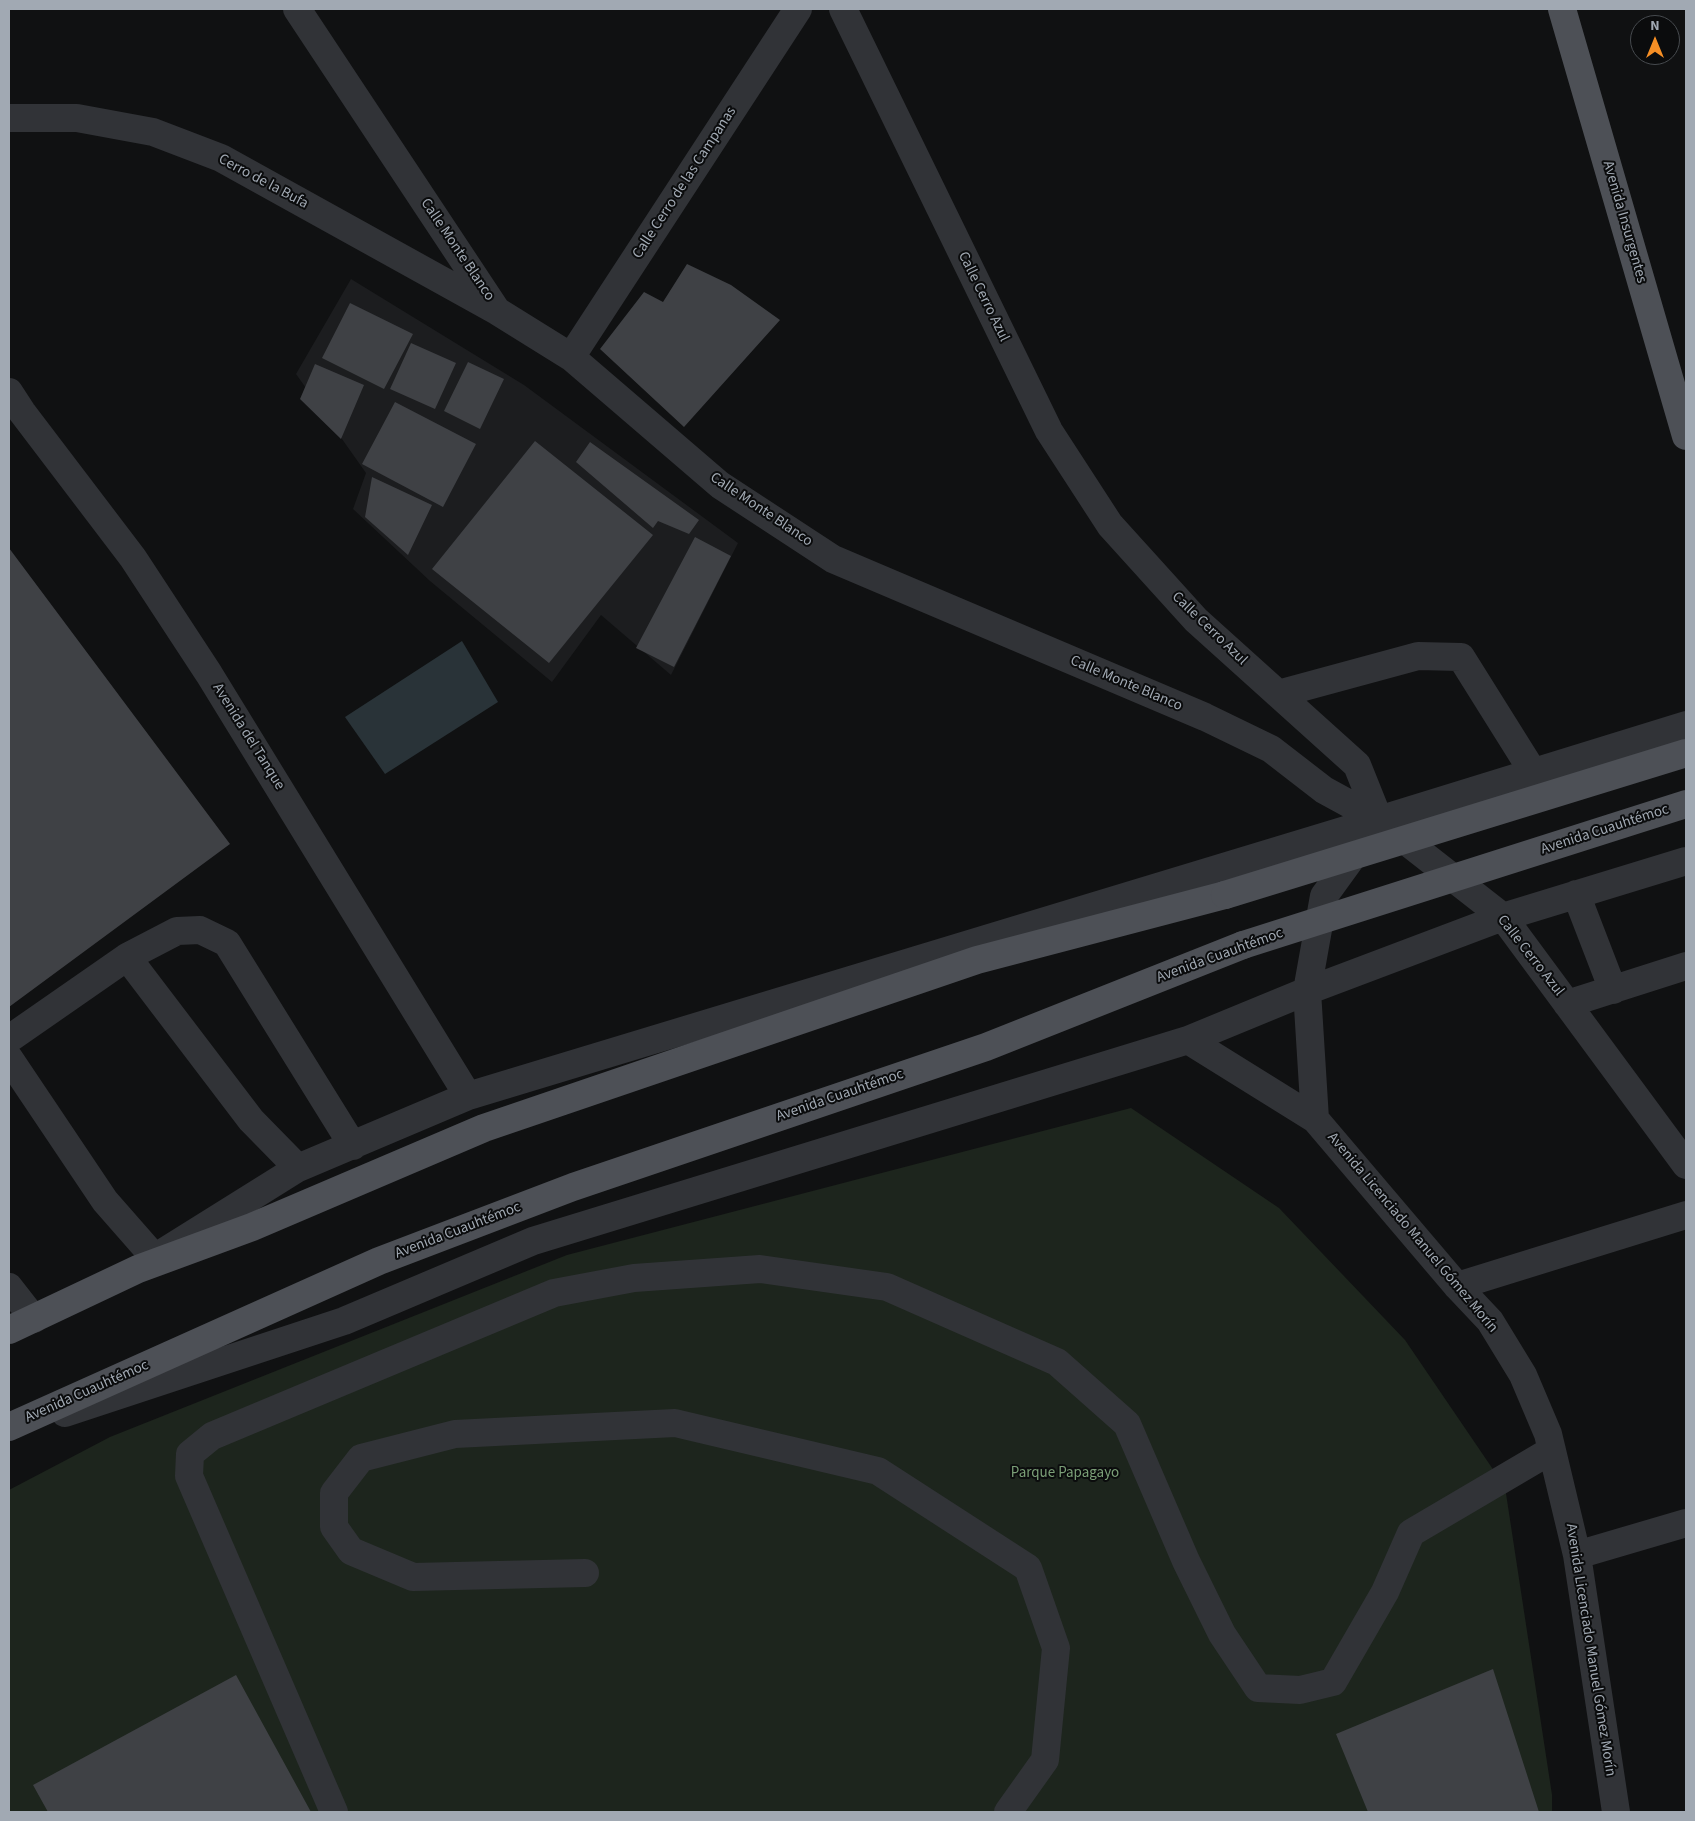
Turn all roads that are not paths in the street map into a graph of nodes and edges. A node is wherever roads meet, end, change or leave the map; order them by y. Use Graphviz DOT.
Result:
graph roads {
  1 [pos="297,9"];
  2 [pos="798,9"];
  3 [pos="843,9"];
  4 [pos="1562,9"];
  5 [pos="9,118"];
  6 [pos="497,311"];
  7 [pos="571,357"];
  8 [pos="13,408"];
  9 [pos="1686,436"];
  10 [pos="1278,694"];
  11 [pos="1686,725"];
  12 [pos="1686,753"];
  13 [pos="1533,772"];
  14 [pos="1686,804"];
  15 [pos="1379,820"];
  16 [pos="1686,861"];
  17 [pos="1576,894"];
  18 [pos="1503,917"];
  19 [pos="127,956"];
  20 [pos="1686,966"];
  21 [pos="1613,990"];
  22 [pos="1307,991"];
  23 [pos="1567,1004"];
  24 [pos="9,1039"];
  25 [pos="1188,1040"];
  26 [pos="9,1058"];
  27 [pos="468,1096"];
  28 [pos="1315,1119"];
  29 [pos="353,1146"];
  30 [pos="1686,1165"];
  31 [pos="298,1168"];
  32 [pos="1686,1215"];
  33 [pos="146,1263"];
  34 [pos="1457,1286"];
  35 [pos="9,1287"];
  36 [pos="34,1319"];
  37 [pos="9,1330"];
  38 [pos="9,1427"];
  39 [pos="9,1431"];
  40 [pos="1552,1450"];
  41 [pos="1686,1523"];
  42 [pos="1577,1555"];
  43 [pos="585,1574"];
  44 [pos="334,1812"];
  45 [pos="1008,1812"];
  46 [pos="1616,1812"];
  1 -- 6 [label="street, Calle Monte Blanco"];
  2 -- 7 [label="street, Calle Cerro de las Campanas"];
  3 -- 10 [label="street, Calle Cerro Azul"];
  4 -- 9 [label="main road, Avenida Insurgentes"];
  5 -- 6 [label="street, Cerro de la Bufa"];
  6 -- 7 [label="street, Calle Monte Blanco"];
  7 -- 15 [label="street, Calle Monte Blanco"];
  8 -- 27 [label="street, Avenida del Tanque"];
  10 -- 13 [label="street"];
  10 -- 15 [label="street, Calle Cerro Azul"];
  11 -- 13 [label="street"];
  12 -- 33 [label="main road, bridge"];
  13 -- 15 [label="street"];
  14 -- 38 [label="main road, Avenida Cuauhtémoc, bridge"];
  15 -- 18 [label="street, Calle Cerro Azul"];
  15 -- 22 [label="street, Avenida Licenciado Manuel Gómez Morín"];
  15 -- 27 [label="street"];
  16 -- 17 [label="street"];
  17 -- 18 [label="street"];
  17 -- 21 [label="street"];
  18 -- 22 [label="street"];
  18 -- 23 [label="street, Calle Cerro Azul"];
  19 -- 24 [label="street"];
  19 -- 29 [label="street"];
  19 -- 31 [label="street"];
  20 -- 21 [label="street"];
  21 -- 23 [label="street"];
  22 -- 25 [label="street"];
  22 -- 28 [label="street, Avenida Licenciado Manuel Gómez Morín"];
  23 -- 30 [label="street, Calle Cerro Azul"];
  25 -- 28 [label="street, Avenida Licenciado Manuel Gómez Morín"];
  25 -- 39 [label="street"];
  26 -- 33 [label="street"];
  27 -- 29 [label="street"];
  28 -- 34 [label="street, Avenida Licenciado Manuel Gómez Morín"];
  29 -- 31 [label="street"];
  31 -- 33 [label="street"];
  32 -- 34 [label="street"];
  33 -- 36 [label="main road"];
  34 -- 40 [label="street, Avenida Licenciado Manuel Gómez Morín"];
  35 -- 36 [label="street"];
  36 -- 37 [label="main road"];
  40 -- 42 [label="street, Avenida Licenciado Manuel Gómez Morín"];
  40 -- 44 [label="street"];
  41 -- 42 [label="street"];
  42 -- 46 [label="street, Avenida Licenciado Manuel Gómez Morín"];
  43 -- 45 [label="street"];
}
